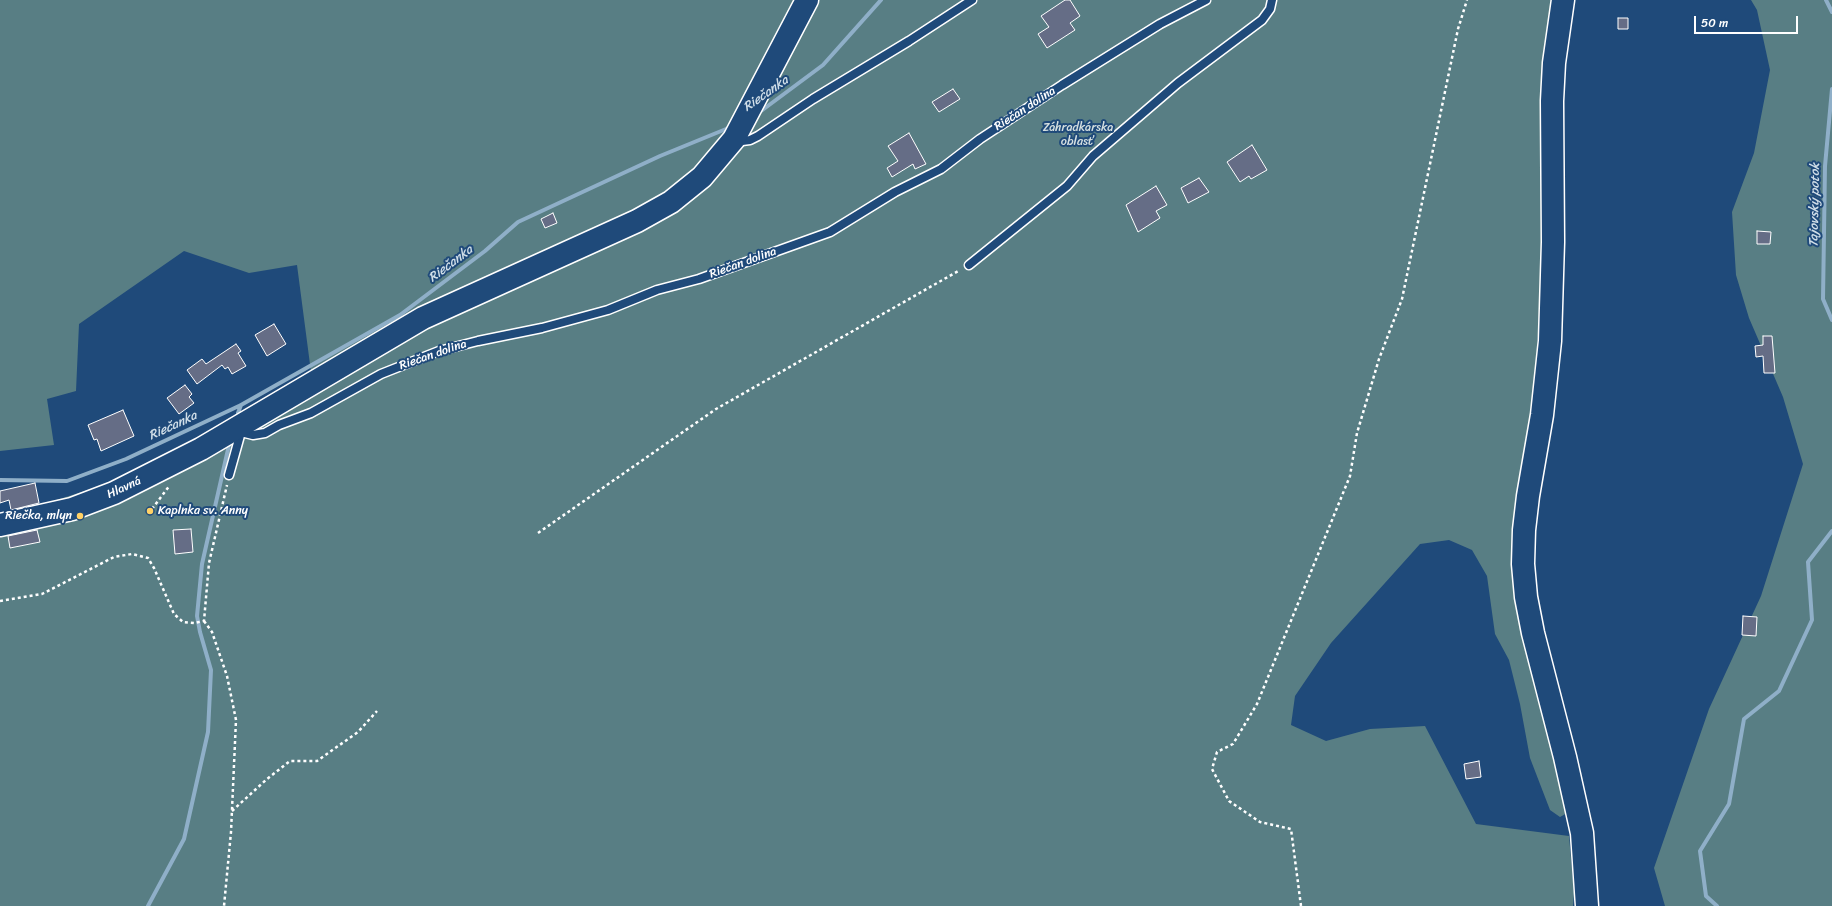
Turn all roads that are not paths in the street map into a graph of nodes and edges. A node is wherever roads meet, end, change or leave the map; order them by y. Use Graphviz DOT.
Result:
graph roads {
  1 [pos="807,0"];
  2 [pos="972,0"];
  3 [pos="1206,0"];
  4 [pos="1272,0"];
  5 [pos="1563,0"];
  6 [pos="740,129"];
  7 [pos="969,265"];
  8 [pos="240,429"];
  9 [pos="229,475"];
  10 [pos="0,525"];
  11 [pos="1587,906"];
  1 -- 6 [label="street"];
  2 -- 6 [label="lane"];
  3 -- 8 [label="lane, Riečan dolina"];
  4 -- 7 [label="lane"];
  5 -- 11 [label="street"];
  6 -- 8 [label="street, Hlavná"];
  8 -- 9 [label="lane"];
  8 -- 10 [label="street, Hlavná"];
}
